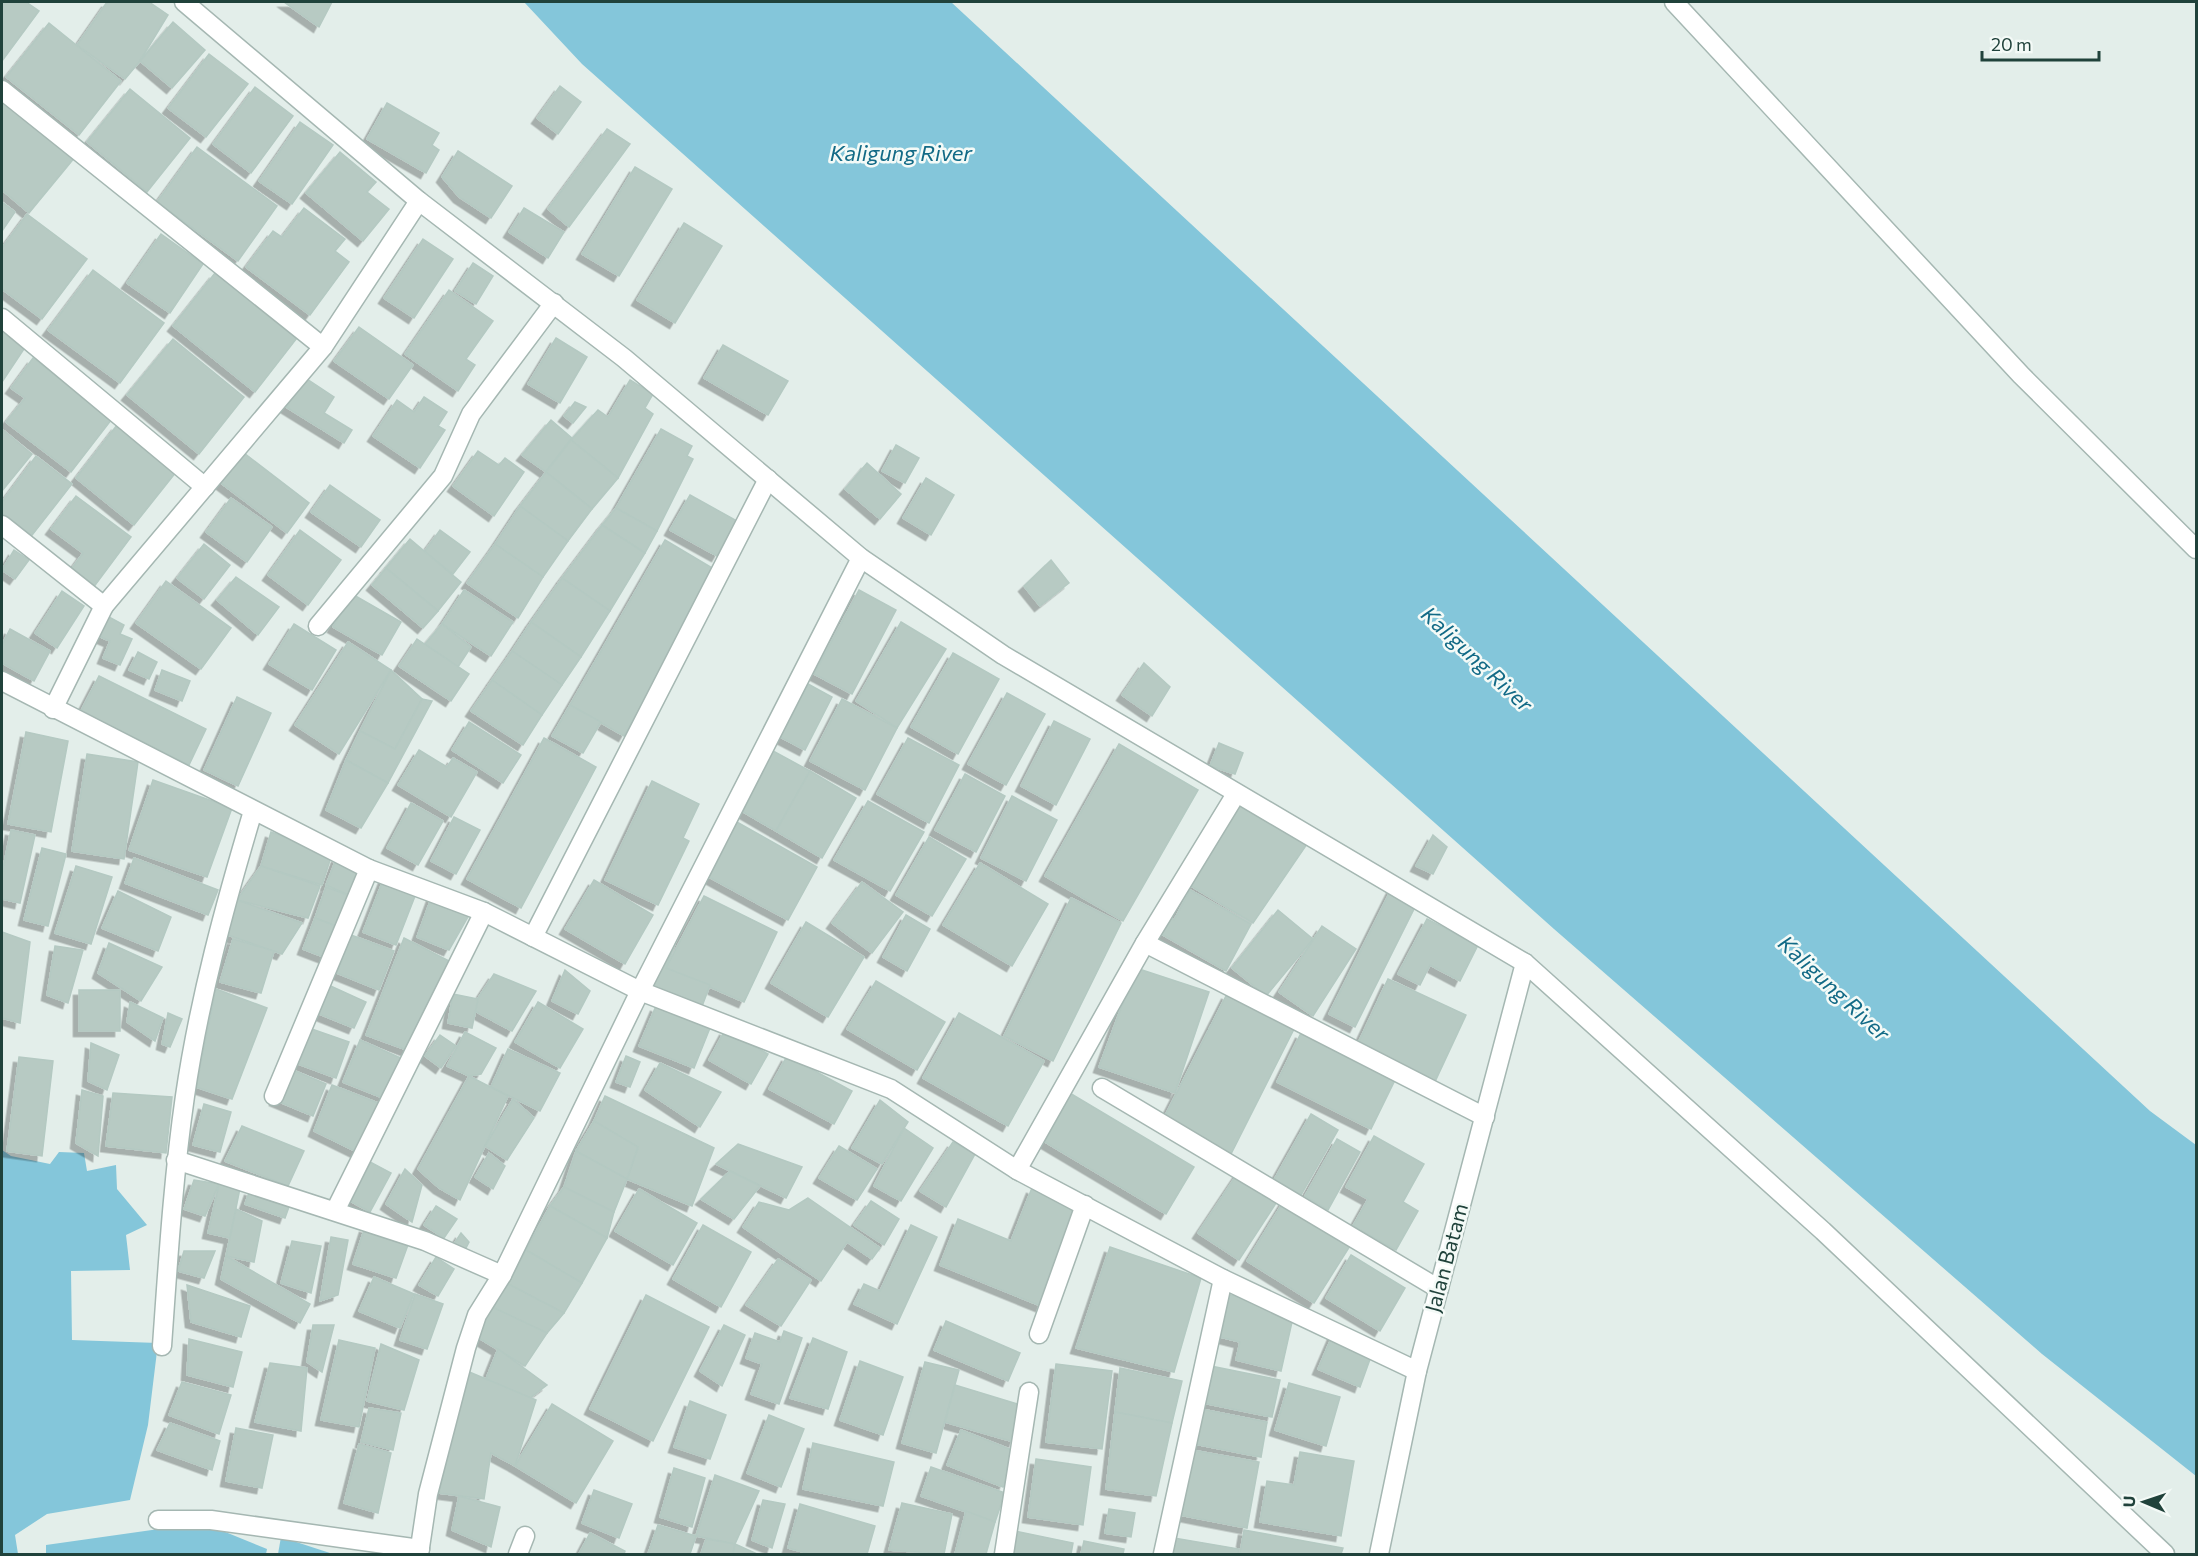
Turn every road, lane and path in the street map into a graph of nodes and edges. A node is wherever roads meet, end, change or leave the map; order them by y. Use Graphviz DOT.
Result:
graph roads {
  1 [pos="184,2"];
  2 [pos="1674,2"];
  3 [pos="2,90"];
  4 [pos="419,201"];
  5 [pos="554,303"];
  6 [pos="2,318"];
  7 [pos="323,347"];
  8 [pos="768,479"];
  9 [pos="205,487"];
  10 [pos="2,525"];
  11 [pos="2196,549"];
  12 [pos="861,558"];
  13 [pos="104,606"];
  14 [pos="318,626"];
  15 [pos="2,681"];
  16 [pos="53,709"];
  17 [pos="1236,794"];
  18 [pos="253,812"];
  19 [pos="369,869"];
  20 [pos="484,912"];
  21 [pos="533,937"];
  22 [pos="1145,943"];
  23 [pos="1524,963"];
  24 [pos="640,991"];
  25 [pos="1102,1088"];
  26 [pos="274,1096"];
  27 [pos="1485,1117"];
  28 [pos="177,1160"];
  29 [pos="1017,1170"];
  30 [pos="1085,1205"];
  31 [pos="335,1211"];
  32 [pos="502,1275"];
  33 [pos="1223,1279"];
  34 [pos="1439,1289"];
  35 [pos="1039,1334"];
  36 [pos="162,1346"];
  37 [pos="1417,1371"];
  38 [pos="1029,1392"];
  39 [pos="158,1520"];
  40 [pos="525,1536"];
  41 [pos="419,1552"];
  42 [pos="519,1554"];
  43 [pos="1004,1554"];
  44 [pos="1163,1554"];
  45 [pos="1379,1554"];
  46 [pos="2165,1554"];
  1 -- 4 [label="street"];
  2 -- 11 [label="street"];
  3 -- 7 [label="street"];
  4 -- 5 [label="street"];
  4 -- 7 [label="street"];
  5 -- 8 [label="street"];
  5 -- 14 [label="street"];
  6 -- 9 [label="street"];
  7 -- 9 [label="street"];
  8 -- 12 [label="street"];
  8 -- 21 [label="street"];
  9 -- 13 [label="street"];
  10 -- 13 [label="street"];
  12 -- 17 [label="street"];
  12 -- 24 [label="street"];
  13 -- 16 [label="street"];
  15 -- 16 [label="street"];
  16 -- 18 [label="street"];
  17 -- 22 [label="street"];
  17 -- 23 [label="street"];
  18 -- 19 [label="street"];
  18 -- 28 [label="street"];
  19 -- 20 [label="street"];
  19 -- 26 [label="street"];
  20 -- 21 [label="street"];
  20 -- 31 [label="street"];
  21 -- 24 [label="street"];
  22 -- 27 [label="street"];
  22 -- 29 [label="street"];
  23 -- 27 [label="street, Jalan Batam"];
  23 -- 46 [label="street"];
  24 -- 29 [label="street"];
  24 -- 32 [label="street"];
  25 -- 34 [label="street"];
  27 -- 34 [label="street, Jalan Batam"];
  28 -- 31 [label="street"];
  28 -- 36 [label="street"];
  29 -- 30 [label="street"];
  30 -- 33 [label="street"];
  30 -- 35 [label="street"];
  31 -- 32 [label="street"];
  32 -- 41 [label="street"];
  33 -- 37 [label="street"];
  33 -- 44 [label="street"];
  34 -- 37 [label="street, Jalan Batam"];
  37 -- 45 [label="street, Jalan Batam"];
  38 -- 43 [label="street"];
  39 -- 41 [label="street"];
  40 -- 42 [label="street"];
}
